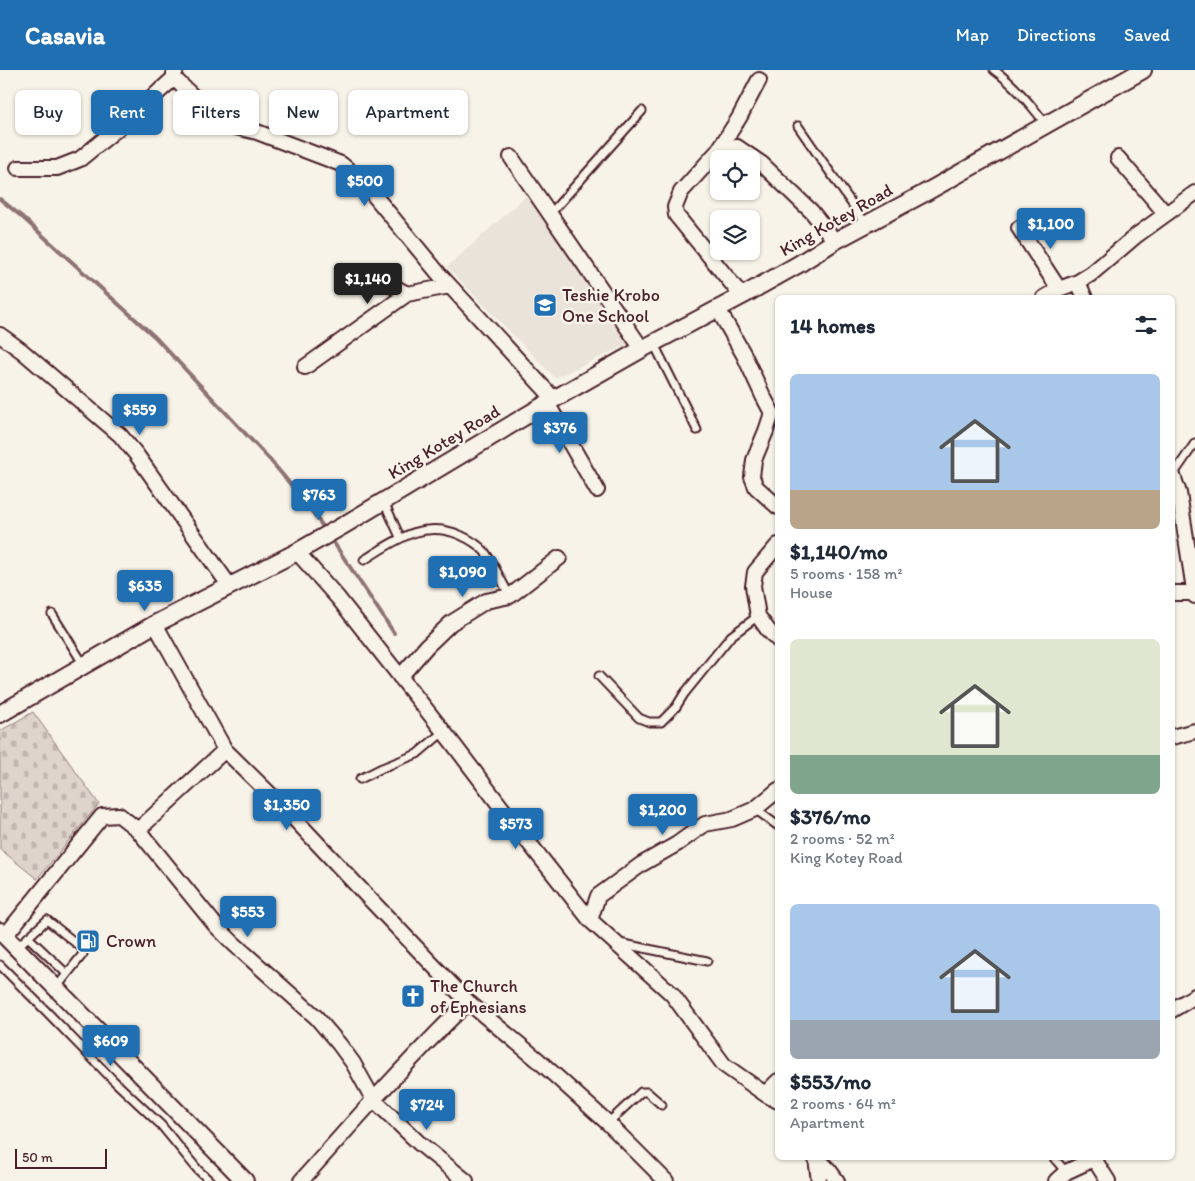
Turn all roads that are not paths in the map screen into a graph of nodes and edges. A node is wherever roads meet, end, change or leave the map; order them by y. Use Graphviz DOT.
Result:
graph roads {
  1 [pos="994,70"];
  2 [pos="1143,70"];
  3 [pos="172,73"];
  4 [pos="759,80"];
  5 [pos="642,111"];
  6 [pos="1046,124"];
  7 [pos="798,126"];
  8 [pos="719,150"];
  9 [pos="721,150"];
  10 [pos="741,150"];
  11 [pos="511,156"];
  12 [pos="1118,158"];
  13 [pos="710,160"];
  14 [pos="760,163"];
  15 [pos="18,168"];
  16 [pos="1195,193"];
  17 [pos="550,214"];
  18 [pos="1166,214"];
  19 [pos="866,224"];
  20 [pos="1019,228"];
  21 [pos="836,241"];
  22 [pos="368,272"];
  23 [pos="1078,282"];
  24 [pos="450,286"];
  25 [pos="1059,289"];
  26 [pos="407,294"];
  27 [pos="1049,295"];
  28 [pos="1084,295"];
  29 [pos="742,296"];
  30 [pos="718,309"];
  31 [pos="0,335"];
  32 [pos="648,346"];
  33 [pos="305,367"];
  34 [pos="550,401"];
  35 [pos="698,430"];
  36 [pos="1195,443"];
  37 [pos="1175,471"];
  38 [pos="1175,482"];
  39 [pos="597,490"];
  40 [pos="384,502"];
  41 [pos="775,504"];
  42 [pos="400,537"];
  43 [pos="303,548"];
  44 [pos="775,549"];
  45 [pos="558,558"];
  46 [pos="364,560"];
  47 [pos="229,585"];
  48 [pos="1175,593"];
  49 [pos="1195,594"];
  50 [pos="510,596"];
  51 [pos="52,614"];
  52 [pos="758,616"];
  53 [pos="155,624"];
  54 [pos="775,637"];
  55 [pos="84,665"];
  56 [pos="599,676"];
  57 [pos="400,677"];
  58 [pos="0,714"];
  59 [pos="1195,731"];
  60 [pos="443,732"];
  61 [pos="1175,736"];
  62 [pos="225,750"];
  63 [pos="360,780"];
  64 [pos="775,792"];
  65 [pos="755,809"];
  66 [pos="775,824"];
  67 [pos="138,830"];
  68 [pos="590,920"];
  69 [pos="2,933"];
  70 [pos="22,942"];
  71 [pos="616,943"];
  72 [pos="707,961"];
  73 [pos="0,965"];
  74 [pos="67,974"];
  75 [pos="56,988"];
  76 [pos="1195,996"];
  77 [pos="468,1002"];
  78 [pos="1175,1008"];
  79 [pos="775,1084"];
  80 [pos="765,1094"];
  81 [pos="373,1099"];
  82 [pos="775,1099"];
  83 [pos="662,1105"];
  84 [pos="608,1123"];
  85 [pos="816,1160"];
  86 [pos="818,1160"];
  87 [pos="1055,1160"];
  88 [pos="1090,1160"];
  89 [pos="1095,1160"];
  90 [pos="1061,1176"];
  91 [pos="210,1181"];
  92 [pos="245,1181"];
  93 [pos="301,1181"];
  94 [pos="466,1181"];
  95 [pos="666,1181"];
  96 [pos="819,1181"];
  97 [pos="837,1181"];
  98 [pos="1108,1181"];
  1 -- 6 [label="lane"];
  2 -- 6 [label="street, King Kotey Road"];
  3 -- 15 [label="street"];
  3 -- 24 [label="street"];
  4 -- 8 [label="street"];
  5 -- 17 [label="lane"];
  6 -- 19 [label="street, King Kotey Road"];
  7 -- 19 [label="lane"];
  9 -- 10 [label="street"];
  11 -- 17 [label="street"];
  12 -- 18 [label="street"];
  13 -- 29 [label="street"];
  14 -- 21 [label="street"];
  16 -- 18 [label="street"];
  17 -- 32 [label="street"];
  18 -- 23 [label="street"];
  19 -- 21 [label="street, King Kotey Road"];
  20 -- 25 [label="street"];
  21 -- 29 [label="street, King Kotey Road"];
  22 -- 26 [label="street"];
  23 -- 25 [label="street"];
  23 -- 28 [label="street"];
  24 -- 26 [label="street"];
  24 -- 34 [label="street"];
  25 -- 27 [label="street"];
  26 -- 33 [label="street"];
  29 -- 30 [label="street, King Kotey Road"];
  30 -- 32 [label="street, King Kotey Road"];
  30 -- 41 [label="street"];
  31 -- 47 [label="street"];
  32 -- 34 [label="street, King Kotey Road"];
  32 -- 35 [label="lane"];
  34 -- 39 [label="street"];
  34 -- 40 [label="street, King Kotey Road"];
  36 -- 37 [label="lane"];
  38 -- 49 [label="street"];
  40 -- 42 [label="lane"];
  40 -- 43 [label="street, King Kotey Road"];
  42 -- 46 [label="lane"];
  42 -- 50 [label="lane"];
  43 -- 47 [label="street, King Kotey Road"];
  43 -- 57 [label="street"];
  44 -- 52 [label="street"];
  45 -- 50 [label="street"];
  47 -- 53 [label="street, King Kotey Road"];
  48 -- 49 [label="street"];
  50 -- 57 [label="street"];
  51 -- 55 [label="lane"];
  52 -- 54 [label="street"];
  52 -- 56 [label="lane"];
  53 -- 55 [label="street, King Kotey Road"];
  53 -- 62 [label="street"];
  55 -- 58 [label="street, King Kotey Road"];
  57 -- 60 [label="street"];
  59 -- 61 [label="street"];
  60 -- 63 [label="lane"];
  60 -- 68 [label="street"];
  62 -- 67 [label="street"];
  62 -- 77 [label="street"];
  64 -- 65 [label="street"];
  65 -- 66 [label="lane"];
  65 -- 68 [label="street"];
  67 -- 69 [label="street"];
  67 -- 81 [label="street"];
  68 -- 71 [label="street"];
  69 -- 70 [label="street"];
  70 -- 74 [label="lane"];
  70 -- 74 [label="lane"];
  70 -- 75 [label="street"];
  71 -- 72 [label="lane"];
  71 -- 80 [label="street"];
  73 -- 91 [label="lane"];
  74 -- 75 [label="lane"];
  75 -- 92 [label="street"];
  76 -- 78 [label="street"];
  77 -- 81 [label="street"];
  77 -- 84 [label="street"];
  79 -- 80 [label="street"];
  80 -- 82 [label="street"];
  81 -- 93 [label="street"];
  81 -- 94 [label="street"];
  83 -- 84 [label="lane"];
  84 -- 95 [label="street"];
  85 -- 96 [label="street"];
  86 -- 97 [label="street"];
  87 -- 90 [label="lane"];
  88 -- 90 [label="street"];
  89 -- 98 [label="street"];
}
